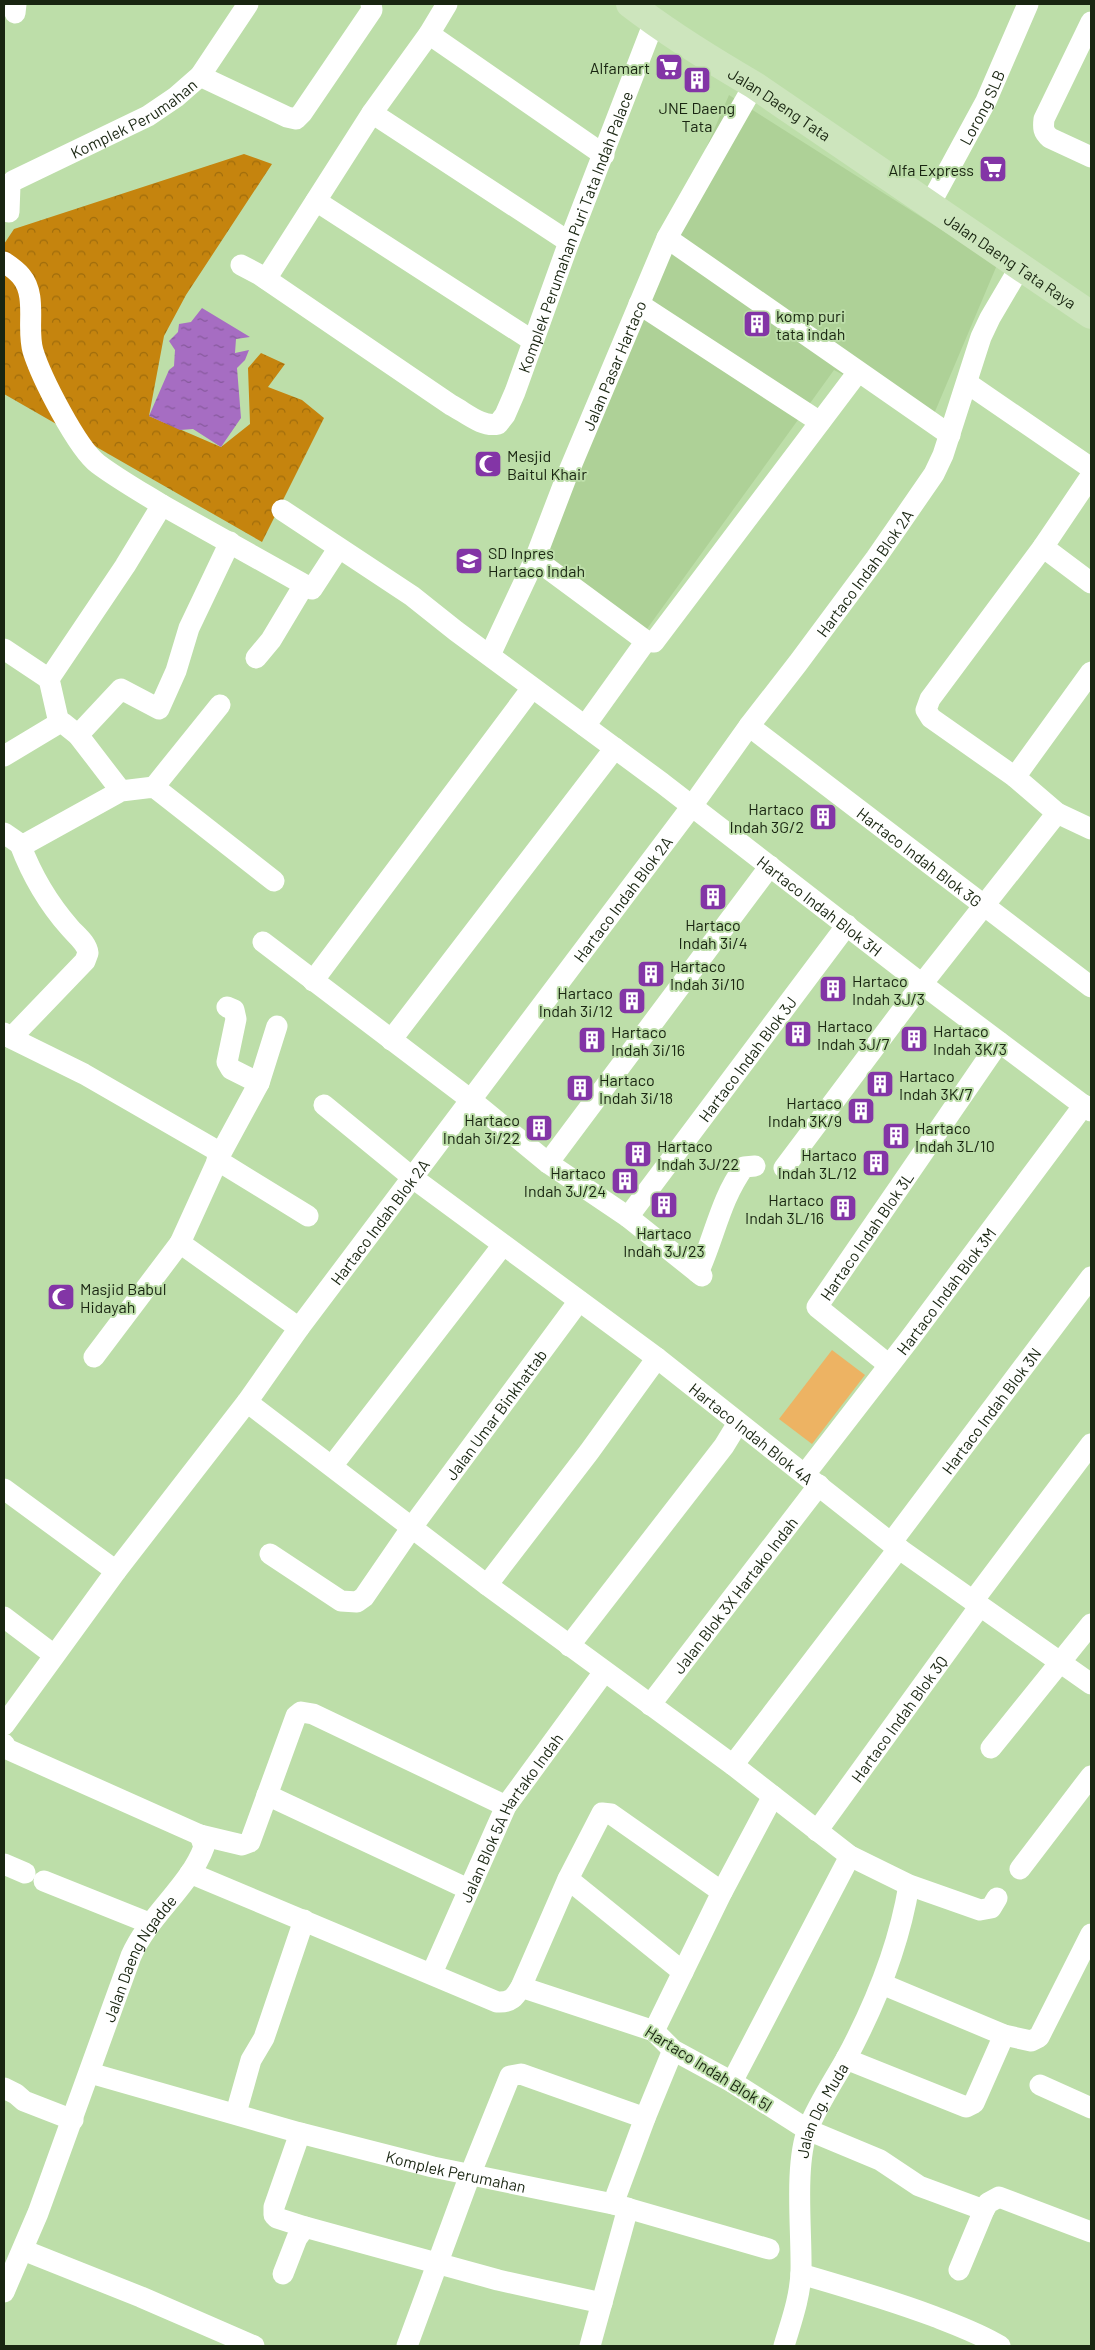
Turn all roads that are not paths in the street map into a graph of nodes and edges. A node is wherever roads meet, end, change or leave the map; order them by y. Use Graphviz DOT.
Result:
graph roads {
  1 [pos="248,4"];
  2 [pos="371,4"];
  3 [pos="447,4"];
  4 [pos="630,4"];
  5 [pos="1028,4"];
  6 [pos="654,22"];
  7 [pos="1089,31"];
  8 [pos="429,34"];
  9 [pos="200,76"];
  10 [pos="754,85"];
  11 [pos="372,113"];
  12 [pos="604,155"];
  13 [pos="1091,157"];
  14 [pos="316,201"];
  15 [pos="929,206"];
  16 [pos="9,212"];
  17 [pos="667,238"];
  18 [pos="569,242"];
  19 [pos="4,262"];
  20 [pos="241,265"];
  21 [pos="1020,268"];
  22 [pos="266,279"];
  23 [pos="639,304"];
  24 [pos="1091,315"];
  25 [pos="533,341"];
  26 [pos="858,372"];
  27 [pos="967,383"];
  28 [pos="820,422"];
  29 [pos="950,434"];
  30 [pos="1091,468"];
  31 [pos="1091,476"];
  32 [pos="162,505"];
  33 [pos="282,510"];
  34 [pos="230,542"];
  35 [pos="1043,547"];
  36 [pos="338,549"];
  37 [pos="535,559"];
  38 [pos="1091,583"];
  39 [pos="304,585"];
  40 [pos="646,641"];
  41 [pos="4,650"];
  42 [pos="487,653"];
  43 [pos="256,658"];
  44 [pos="1091,672"];
  45 [pos="49,679"];
  46 [pos="532,688"];
  47 [pos="220,705"];
  48 [pos="59,723"];
  49 [pos="585,726"];
  50 [pos="748,726"];
  51 [pos="78,735"];
  52 [pos="615,748"];
  53 [pos="4,756"];
  54 [pos="1014,777"];
  55 [pos="154,786"];
  56 [pos="121,791"];
  57 [pos="692,806"];
  58 [pos="1057,813"];
  59 [pos="1091,829"];
  60 [pos="12,839"];
  61 [pos="770,866"];
  62 [pos="274,882"];
  63 [pos="984,904"];
  64 [pos="847,925"];
  65 [pos="263,942"];
  66 [pos="313,981"];
  67 [pos="922,984"];
  68 [pos="1091,987"];
  69 [pos="227,1007"];
  70 [pos="276,1026"];
  71 [pos="7,1035"];
  72 [pos="392,1040"];
  73 [pos="999,1042"];
  74 [pos="259,1083"];
  75 [pos="472,1100"];
  76 [pos="324,1105"];
  77 [pos="1088,1108"];
  78 [pos="219,1156"];
  79 [pos="548,1163"];
  80 [pos="755,1166"];
  81 [pos="784,1168"];
  82 [pos="413,1178"];
  83 [pos="308,1216"];
  84 [pos="628,1217"];
  85 [pos="180,1243"];
  86 [pos="502,1245"];
  87 [pos="1091,1277"];
  88 [pos="579,1301"];
  89 [pos="299,1328"];
  90 [pos="94,1357"];
  91 [pos="657,1358"];
  92 [pos="889,1365"];
  93 [pos="247,1402"];
  94 [pos="738,1423"];
  95 [pos="1091,1444"];
  96 [pos="332,1466"];
  97 [pos="812,1479"];
  98 [pos="4,1490"];
  99 [pos="412,1527"];
  100 [pos="895,1545"];
  101 [pos="270,1554"];
  102 [pos="116,1571"];
  103 [pos="487,1586"];
  104 [pos="976,1603"];
  105 [pos="4,1617"];
  106 [pos="1091,1624"];
  107 [pos="569,1646"];
  108 [pos="54,1655"];
  109 [pos="1060,1660"];
  110 [pos="604,1672"];
  111 [pos="1091,1684"];
  112 [pos="650,1706"];
  113 [pos="4,1725"];
  114 [pos="4,1744"];
  115 [pos="991,1748"];
  116 [pos="733,1765"];
  117 [pos="1091,1776"];
  118 [pos="267,1795"];
  119 [pos="773,1796"];
  120 [pos="506,1806"];
  121 [pos="817,1831"];
  122 [pos="200,1835"];
  123 [pos="850,1856"];
  124 [pos="4,1864"];
  125 [pos="1020,1869"];
  126 [pos="190,1873"];
  127 [pos="568,1879"];
  128 [pos="909,1885"];
  129 [pos="468,1890"];
  130 [pos="722,1892"];
  131 [pos="997,1898"];
  132 [pos="304,1920"];
  133 [pos="149,1923"];
  134 [pos="1091,1934"];
  135 [pos="683,1972"];
  136 [pos="432,1973"];
  137 [pos="882,1984"];
  138 [pos="521,1986"];
  139 [pos="654,2031"];
  140 [pos="1004,2035"];
  141 [pos="673,2050"];
  142 [pos="846,2059"];
  143 [pos="90,2074"];
  144 [pos="732,2082"];
  145 [pos="1040,2084"];
  146 [pos="4,2088"];
  147 [pos="1091,2108"];
  148 [pos="236,2113"];
  149 [pos="645,2118"];
  150 [pos="73,2120"];
  151 [pos="808,2130"];
  152 [pos="300,2133"];
  153 [pos="470,2175"];
  154 [pos="620,2206"];
  155 [pos="984,2210"];
  156 [pos="305,2228"];
  157 [pos="1091,2232"];
  158 [pos="768,2250"];
  159 [pos="15,2256"];
  160 [pos="437,2264"];
  161 [pos="959,2270"];
  162 [pos="283,2274"];
  163 [pos="801,2274"];
  164 [pos="4,2292"];
  165 [pos="602,2303"];
  166 [pos="251,2346"];
  167 [pos="407,2346"];
  168 [pos="590,2346"];
  169 [pos="784,2346"];
  170 [pos="1000,2346"];
  1 -- 9 [label="street, Komplek Perumahan"];
  2 -- 9 [label="street"];
  3 -- 8 [label="street"];
  4 -- 6 [label="main road, Jalan Daeng Tata"];
  5 -- 15 [label="street, Lorong SLB"];
  6 -- 10 [label="main road, Jalan Daeng Tata"];
  6 -- 12 [label="street, Komplek Perumahan Puri Tata Indah Palace"];
  7 -- 13 [label="street"];
  8 -- 11 [label="street"];
  8 -- 12 [label="street"];
  9 -- 16 [label="street, Komplek Perumahan"];
  10 -- 15 [label="main road, Jalan Daeng Tata"];
  10 -- 17 [label="street, Jalan Pasar Hartaco"];
  11 -- 14 [label="street"];
  11 -- 18 [label="street"];
  12 -- 18 [label="street, Komplek Perumahan Puri Tata Indah Palace"];
  14 -- 22 [label="street"];
  14 -- 25 [label="street"];
  15 -- 21 [label="main road, Jalan Daeng Tata Raya"];
  17 -- 23 [label="street, Jalan Pasar Hartaco"];
  17 -- 26 [label="street"];
  18 -- 25 [label="street, Komplek Perumahan Puri Tata Indah Palace"];
  19 -- 32 [label="street"];
  20 -- 22 [label="street"];
  21 -- 24 [label="main road, Jalan Daeng Tata Raya"];
  21 -- 27 [label="street, Hartaco Indah Blok 2A"];
  22 -- 25 [label="street, Komplek Perumahan Puri Tata Indah Palace"];
  23 -- 28 [label="street"];
  23 -- 37 [label="street, Jalan Pasar Hartaco"];
  26 -- 28 [label="street"];
  26 -- 29 [label="street"];
  27 -- 29 [label="street, Hartaco Indah Blok 2A"];
  27 -- 30 [label="street"];
  28 -- 40 [label="street"];
  29 -- 50 [label="street, Hartaco Indah Blok 2A"];
  31 -- 35 [label="street"];
  32 -- 34 [label="street"];
  32 -- 45 [label="street"];
  33 -- 36 [label="street, Hartaco Indah Blok 3H"];
  34 -- 39 [label="street"];
  34 -- 51 [label="street"];
  35 -- 38 [label="street"];
  35 -- 54 [label="street"];
  36 -- 39 [label="street"];
  36 -- 42 [label="street, Hartaco Indah Blok 3H"];
  37 -- 40 [label="street"];
  37 -- 42 [label="street, Jalan Pasar Hartaco"];
  39 -- 43 [label="street"];
  40 -- 49 [label="street"];
  41 -- 45 [label="street"];
  42 -- 46 [label="street, Hartaco Indah Blok 3H"];
  44 -- 54 [label="street"];
  45 -- 48 [label="street"];
  46 -- 49 [label="street, Hartaco Indah Blok 3H"];
  46 -- 66 [label="street"];
  47 -- 55 [label="street"];
  48 -- 51 [label="street"];
  48 -- 53 [label="street"];
  49 -- 52 [label="street, Hartaco Indah Blok 3H"];
  50 -- 57 [label="street, Hartaco Indah Blok 2A"];
  50 -- 63 [label="street, Hartaco Indah Blok 3G"];
  51 -- 56 [label="street"];
  52 -- 57 [label="street, Hartaco Indah Blok 3H"];
  52 -- 72 [label="street"];
  54 -- 58 [label="street"];
  55 -- 56 [label="street"];
  55 -- 62 [label="street"];
  56 -- 60 [label="street"];
  57 -- 61 [label="street, Hartaco Indah Blok 3H"];
  57 -- 75 [label="street, Hartaco Indah Blok 2A"];
  58 -- 59 [label="street"];
  58 -- 63 [label="street"];
  60 -- 71 [label="street"];
  61 -- 64 [label="street, Hartaco Indah Blok 3H"];
  61 -- 79 [label="street"];
  63 -- 67 [label="street"];
  63 -- 68 [label="street, Hartaco Indah Blok 3G"];
  64 -- 67 [label="street, Hartaco Indah Blok 3H"];
  64 -- 84 [label="street, Hartaco Indah Blok 3J"];
  65 -- 66 [label="street"];
  66 -- 72 [label="street"];
  67 -- 73 [label="street, Hartaco Indah Blok 3H"];
  67 -- 81 [label="street"];
  69 -- 74 [label="street"];
  70 -- 74 [label="street"];
  71 -- 78 [label="street"];
  72 -- 75 [label="street"];
  73 -- 77 [label="street, Hartaco Indah Blok 3H"];
  73 -- 92 [label="street, Hartaco Indah Blok 3L"];
  74 -- 78 [label="street"];
  75 -- 79 [label="street"];
  75 -- 82 [label="street, Hartaco Indah Blok 2A"];
  76 -- 82 [label="street, Hartaco Indah Blok 4A"];
  77 -- 92 [label="street, Hartaco Indah Blok 3M"];
  78 -- 83 [label="street"];
  78 -- 85 [label="street"];
  79 -- 84 [label="street"];
  80 -- 84 [label="street"];
  82 -- 86 [label="street, Hartaco Indah Blok 4A"];
  82 -- 89 [label="street, Hartaco Indah Blok 2A"];
  85 -- 89 [label="street"];
  85 -- 90 [label="street"];
  86 -- 88 [label="street, Hartaco Indah Blok 4A"];
  86 -- 96 [label="street"];
  87 -- 100 [label="street, Hartaco Indah Blok 3N"];
  88 -- 91 [label="street, Hartaco Indah Blok 4A"];
  88 -- 99 [label="street, Jalan Umar Binkhattab"];
  89 -- 93 [label="street, Hartaco Indah Blok 2A"];
  91 -- 94 [label="street, Hartaco Indah Blok 4A"];
  91 -- 103 [label="street"];
  92 -- 97 [label="street, Hartaco Indah Blok 3M"];
  93 -- 96 [label="street"];
  93 -- 102 [label="street, Hartaco Indah Blok 2A"];
  94 -- 97 [label="street, Hartaco Indah Blok 4A"];
  94 -- 107 [label="street"];
  95 -- 104 [label="street, Hartaco Indah Blok 3Q"];
  96 -- 99 [label="street"];
  97 -- 100 [label="street, Hartaco Indah Blok 4A"];
  97 -- 112 [label="street, Jalan Blok 3X Hartako Indah"];
  98 -- 102 [label="street"];
  99 -- 101 [label="street, Jalan Umar Binkhattab"];
  99 -- 103 [label="street"];
  100 -- 104 [label="street, Hartaco Indah Blok 4A"];
  100 -- 116 [label="street, Hartaco Indah Blok 3N"];
  102 -- 108 [label="street, Hartaco Indah Blok 2A"];
  103 -- 107 [label="street"];
  104 -- 109 [label="street, Hartaco Indah Blok 4A"];
  104 -- 121 [label="street, Hartaco Indah Blok 3Q"];
  105 -- 108 [label="street"];
  106 -- 109 [label="street"];
  107 -- 110 [label="street"];
  108 -- 113 [label="street, Hartaco Indah Blok 2A"];
  109 -- 111 [label="street, Hartaco Indah Blok 4A"];
  109 -- 115 [label="street"];
  110 -- 112 [label="street"];
  110 -- 120 [label="street, Jalan Blok 5A Hartako Indah"];
  112 -- 116 [label="street"];
  114 -- 122 [label="street"];
  116 -- 119 [label="street"];
  117 -- 125 [label="street"];
  118 -- 120 [label="street"];
  118 -- 122 [label="street"];
  118 -- 129 [label="street"];
  119 -- 121 [label="street"];
  119 -- 130 [label="street"];
  120 -- 129 [label="street, Jalan Blok 5A Hartako Indah"];
  121 -- 123 [label="street"];
  122 -- 126 [label="street, Jalan Daeng Ngadde"];
  123 -- 128 [label="street"];
  123 -- 144 [label="street"];
  124 -- 133 [label="street"];
  126 -- 132 [label="street"];
  126 -- 133 [label="street, Jalan Daeng Ngadde"];
  127 -- 130 [label="street"];
  127 -- 135 [label="street"];
  127 -- 138 [label="street"];
  128 -- 131 [label="street"];
  128 -- 137 [label="street, Jalan Dg. Muda"];
  129 -- 136 [label="street, Jalan Blok 5A Hartako Indah"];
  130 -- 135 [label="street"];
  132 -- 136 [label="street"];
  132 -- 148 [label="street"];
  133 -- 143 [label="street, Jalan Daeng Ngadde"];
  134 -- 140 [label="street"];
  135 -- 139 [label="street"];
  136 -- 138 [label="street"];
  137 -- 140 [label="street"];
  137 -- 142 [label="street, Jalan Dg. Muda"];
  138 -- 139 [label="street, Hartaco Indah Blok 5I"];
  139 -- 141 [label="street, Hartaco Indah Blok 5I"];
  140 -- 142 [label="street"];
  141 -- 144 [label="street, Hartaco Indah Blok 5I"];
  141 -- 149 [label="street"];
  142 -- 151 [label="street, Jalan Dg. Muda"];
  143 -- 148 [label="street, Komplek Perumahan"];
  143 -- 150 [label="street, Jalan Daeng Ngadde"];
  144 -- 151 [label="street, Hartaco Indah Blok 5I"];
  145 -- 147 [label="street"];
  146 -- 150 [label="street"];
  148 -- 152 [label="street, Komplek Perumahan"];
  149 -- 153 [label="street"];
  149 -- 154 [label="street"];
  150 -- 159 [label="street, Jalan Daeng Ngadde"];
  151 -- 155 [label="street, Hartaco Indah Blok 5I"];
  151 -- 163 [label="street, Jalan Dg. Muda"];
  152 -- 153 [label="street, Komplek Perumahan"];
  152 -- 156 [label="street"];
  153 -- 154 [label="street, Komplek Perumahan"];
  153 -- 160 [label="street"];
  154 -- 158 [label="street, Komplek Perumahan"];
  154 -- 165 [label="street"];
  155 -- 157 [label="street"];
  155 -- 161 [label="street"];
  156 -- 160 [label="street"];
  156 -- 162 [label="street"];
  159 -- 164 [label="street, Jalan Daeng Ngadde"];
  159 -- 166 [label="street"];
  160 -- 165 [label="street"];
  160 -- 167 [label="street"];
  163 -- 169 [label="street, Jalan Dg. Muda"];
  163 -- 170 [label="street"];
  165 -- 168 [label="street"];
}
